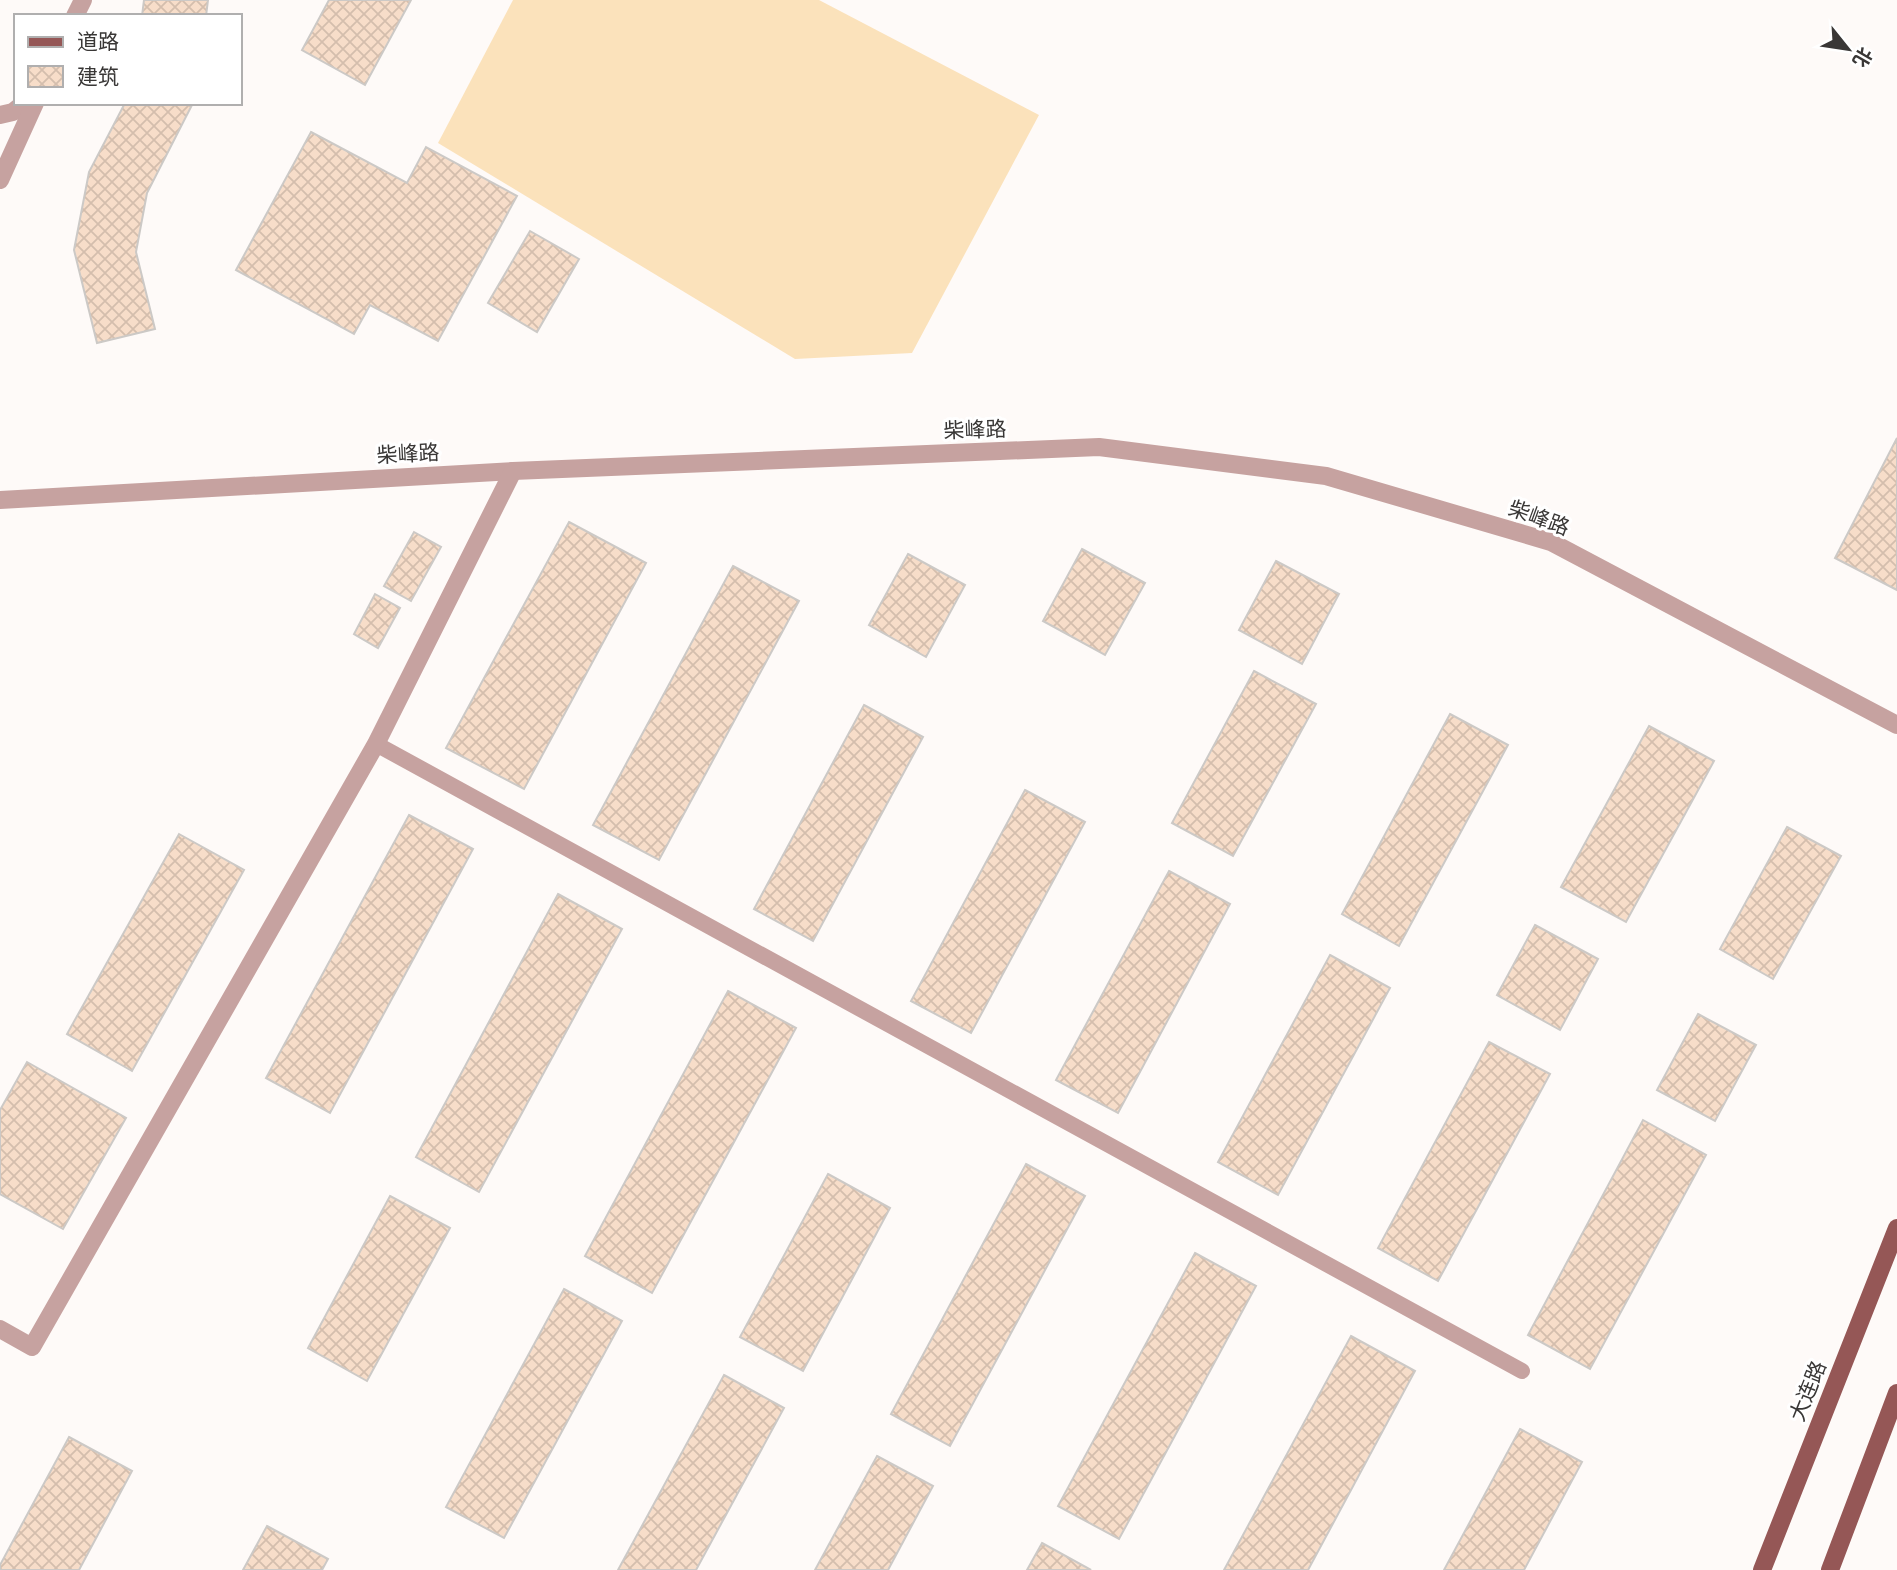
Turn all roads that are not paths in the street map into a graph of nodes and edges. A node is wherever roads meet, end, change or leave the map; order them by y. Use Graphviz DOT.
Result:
graph roads {
  1 [pos="22,105"];
  2 [pos="34,105"];
  3 [pos="0,115"];
  4 [pos="0,180"];
  5 [pos="513,471"];
  6 [pos="0,500"];
  7 [pos="1897,725"];
  8 [pos="376,744"];
  9 [pos="1897,1228"];
  10 [pos="0,1329"];
  11 [pos="1522,1371"];
  12 [pos="1897,1394"];
  13 [pos="1762,1570"];
  14 [pos="1830,1570"];
  1 -- 3 [label="street"];
  2 -- 4 [label="street"];
  5 -- 6 [label="street, 柴峰路"];
  5 -- 7 [label="street, 柴峰路"];
  5 -- 8 [label="street"];
  8 -- 10 [label="street"];
  8 -- 11 [label="lane"];
  9 -- 13 [label="main road, 大连路"];
  12 -- 14 [label="main road"];
}
